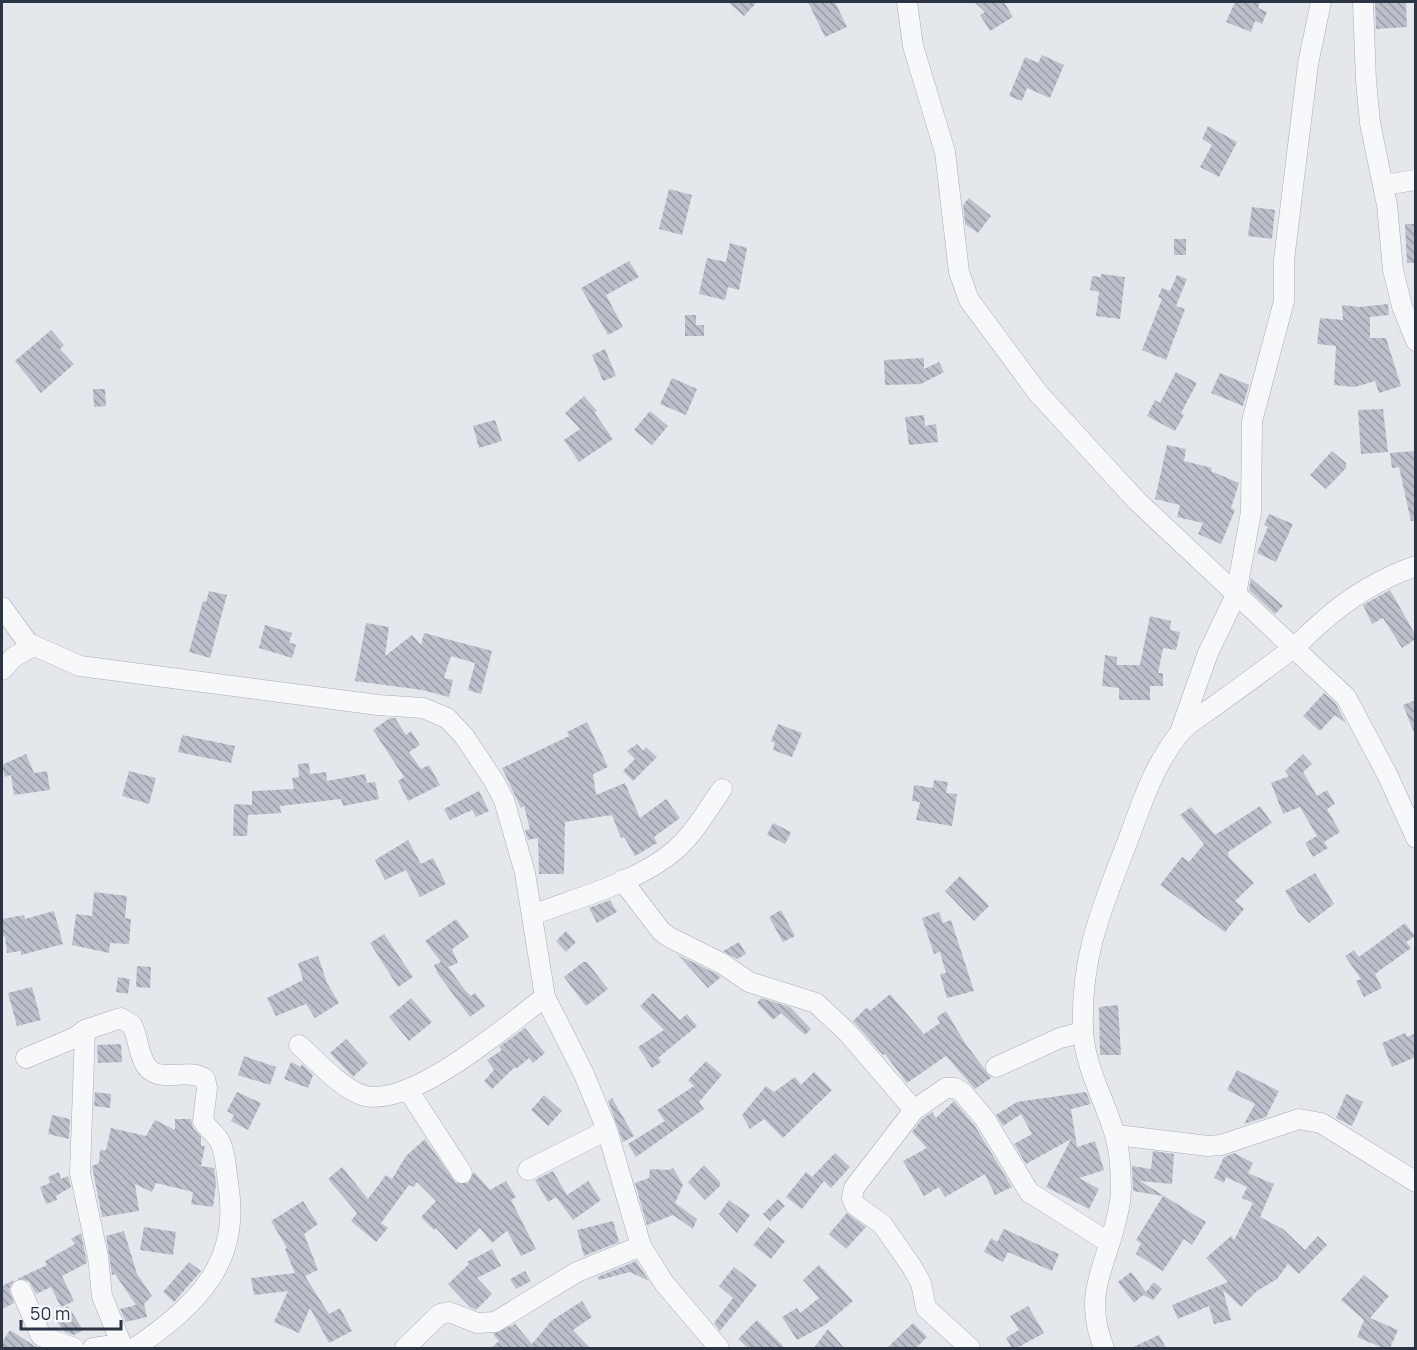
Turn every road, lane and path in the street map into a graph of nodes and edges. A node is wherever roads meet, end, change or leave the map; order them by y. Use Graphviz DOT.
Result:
graph roads {
  1 [pos="907,2"];
  2 [pos="1322,2"];
  3 [pos="1363,2"];
  4 [pos="1416,180"];
  5 [pos="1384,185"];
  6 [pos="1416,341"];
  7 [pos="1416,566"];
  8 [pos="1236,595"];
  9 [pos="2,608"];
  10 [pos="33,646"];
  11 [pos="1294,647"];
  12 [pos="2,670"];
  13 [pos="1180,734"];
  14 [pos="722,789"];
  15 [pos="1416,838"];
  16 [pos="622,880"];
  17 [pos="532,915"];
  18 [pos="544,997"];
  19 [pos="85,1030"];
  20 [pos="1083,1032"];
  21 [pos="299,1045"];
  22 [pos="26,1058"];
  23 [pos="996,1066"];
  24 [pos="408,1090"];
  25 [pos="914,1110"];
  26 [pos="607,1130"];
  27 [pos="1117,1136"];
  28 [pos="528,1170"];
  29 [pos="462,1173"];
  30 [pos="1416,1182"];
  31 [pos="1108,1242"];
  32 [pos="641,1246"];
  33 [pos="21,1290"];
  34 [pos="127,1347"];
  35 [pos="74,1348"];
  36 [pos="93,1348"];
  37 [pos="405,1348"];
  38 [pos="718,1348"];
  39 [pos="970,1348"];
  40 [pos="1104,1348"];
  1 -- 8 [label="street"];
  2 -- 8 [label="street"];
  3 -- 5 [label="street"];
  4 -- 5 [label="street"];
  5 -- 6 [label="street"];
  7 -- 11 [label="street"];
  8 -- 11 [label="street"];
  8 -- 13 [label="street"];
  9 -- 10 [label="street"];
  10 -- 12 [label="street"];
  10 -- 17 [label="street"];
  11 -- 13 [label="street"];
  11 -- 15 [label="street"];
  13 -- 20 [label="street"];
  14 -- 16 [label="street"];
  16 -- 17 [label="street"];
  16 -- 25 [label="street"];
  17 -- 18 [label="street"];
  18 -- 24 [label="street"];
  18 -- 26 [label="street"];
  19 -- 22 [label="street"];
  19 -- 34 [label="street"];
  19 -- 34 [label="street"];
  20 -- 23 [label="street"];
  20 -- 27 [label="street"];
  21 -- 24 [label="street"];
  24 -- 29 [label="street"];
  25 -- 31 [label="street"];
  25 -- 39 [label="street"];
  26 -- 28 [label="street"];
  26 -- 32 [label="street"];
  27 -- 30 [label="street"];
  27 -- 31 [label="street"];
  31 -- 40 [label="street"];
  32 -- 37 [label="street"];
  32 -- 38 [label="street"];
  33 -- 35 [label="street"];
  34 -- 36 [label="street"];
}
